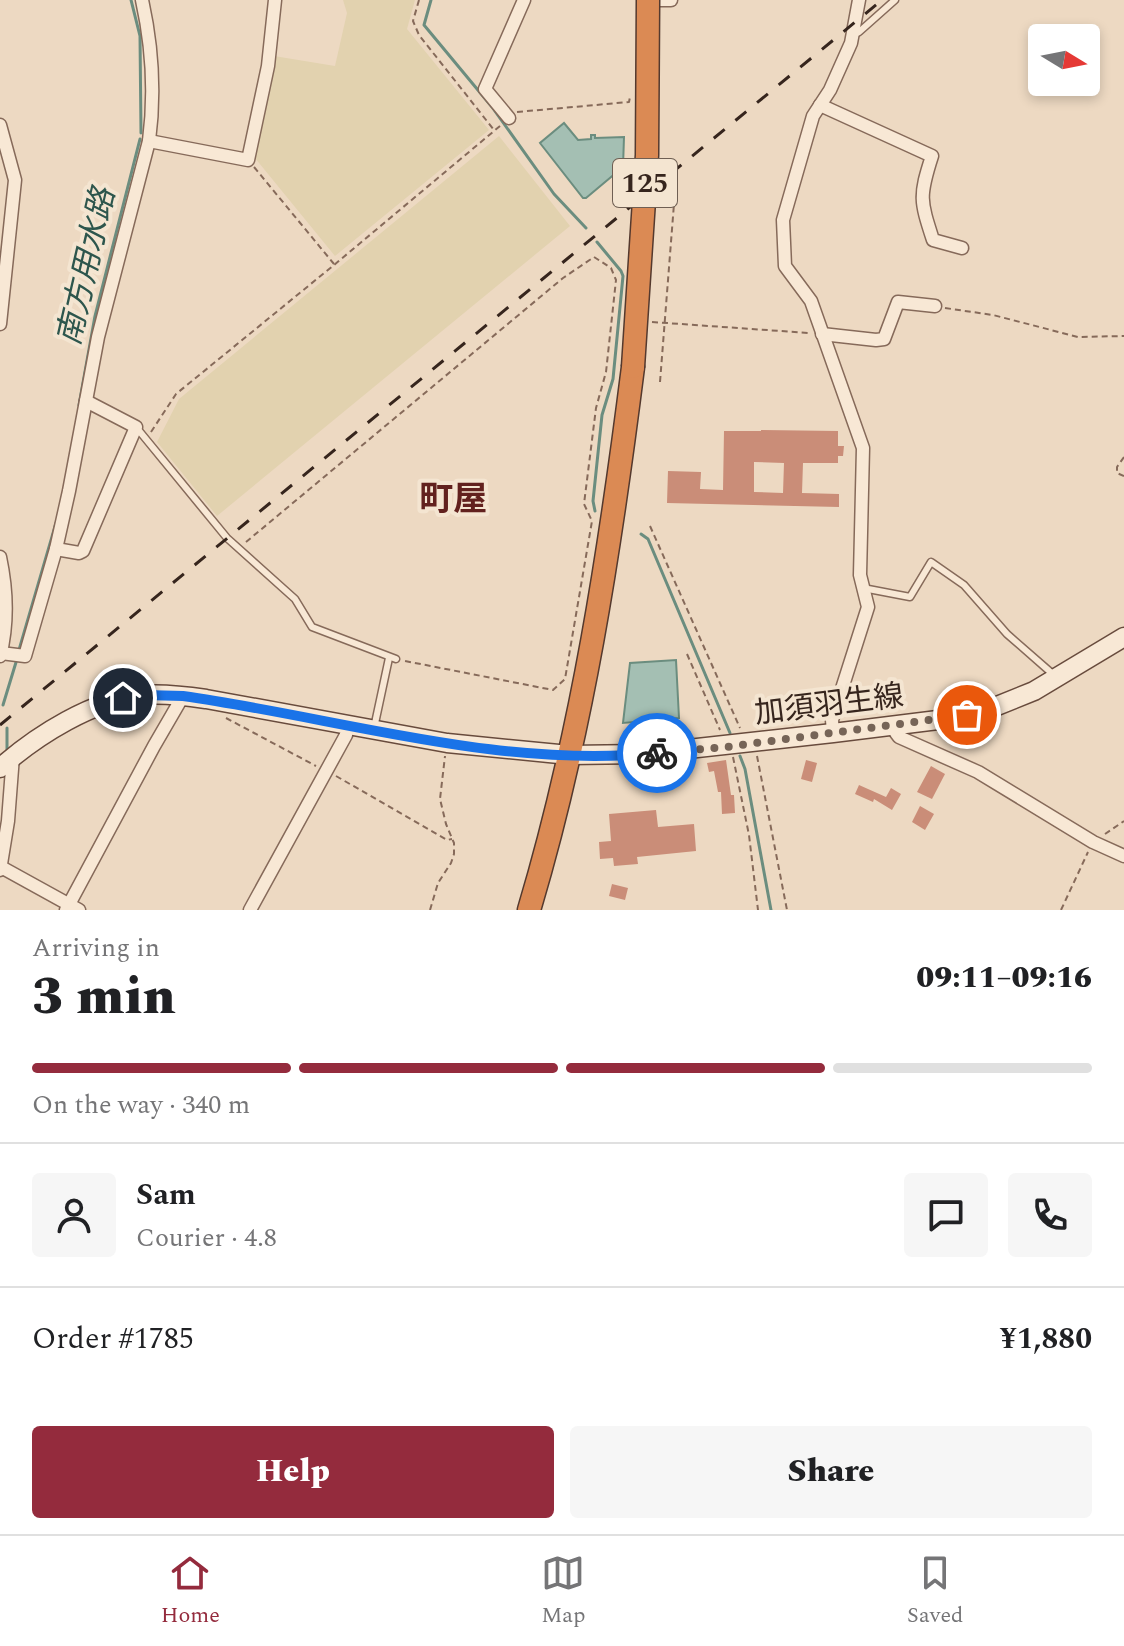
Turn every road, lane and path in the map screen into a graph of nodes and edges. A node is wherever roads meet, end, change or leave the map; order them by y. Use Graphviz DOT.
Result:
graph roads {
  1 [pos="142,0"];
  2 [pos="275,0"];
  3 [pos="419,0"];
  4 [pos="524,0"];
  5 [pos="647,0"];
  6 [pos="671,0"];
  7 [pos="859,0"];
  8 [pos="895,0"];
  9 [pos="853,35"];
  10 [pos="631,93"];
  11 [pos="820,105"];
  12 [pos="509,118"];
  13 [pos="0,125"];
  14 [pos="495,131"];
  15 [pos="149,141"];
  16 [pos="248,160"];
  17 [pos="675,191"];
  18 [pos="962,248"];
  19 [pos="334,265"];
  20 [pos="935,306"];
  21 [pos="652,322"];
  22 [pos="666,322"];
  23 [pos="0,324"];
  24 [pos="822,334"];
  25 [pos="1124,336"];
  26 [pos="660,382"];
  27 [pos="86,401"];
  28 [pos="136,427"];
  29 [pos="147,439"];
  30 [pos="1124,457"];
  31 [pos="1124,476"];
  32 [pos="650,526"];
  33 [pos="56,549"];
  34 [pos="238,549"];
  35 [pos="0,557"];
  36 [pos="863,588"];
  37 [pos="1124,637"];
  38 [pos="687,654"];
  39 [pos="1,655"];
  40 [pos="392,658"];
  41 [pos="1057,678"];
  42 [pos="183,696"];
  43 [pos="894,725"];
  44 [pos="348,726"];
  45 [pos="373,731"];
  46 [pos="833,733"];
  47 [pos="447,743"];
  48 [pos="750,744"];
  49 [pos="726,747"];
  50 [pos="569,755"];
  51 [pos="7,762"];
  52 [pos="1124,821"];
  53 [pos="1093,842"];
  54 [pos="1124,856"];
  55 [pos="543,865"];
  56 [pos="1,869"];
  57 [pos="71,908"];
  58 [pos="250,910"];
  59 [pos="430,910"];
  60 [pos="529,910"];
  61 [pos="537,910"];
  62 [pos="758,910"];
  63 [pos="787,910"];
  64 [pos="1061,910"];
  1 -- 15 [label="street"];
  2 -- 16 [label="street"];
  3 -- 14 [label="path"];
  4 -- 12 [label="street"];
  5 -- 6 [label="street"];
  5 -- 50 [label="highway, 125, bridge"];
  7 -- 9 [label="street"];
  8 -- 9 [label="lane"];
  9 -- 11 [label="street"];
  10 -- 12 [label="path"];
  11 -- 18 [label="street"];
  11 -- 24 [label="street"];
  12 -- 14 [label="path"];
  13 -- 23 [label="street"];
  14 -- 19 [label="path"];
  15 -- 16 [label="street"];
  15 -- 27 [label="street"];
  16 -- 19 [label="path"];
  17 -- 22 [label="path"];
  19 -- 29 [label="path"];
  20 -- 24 [label="street"];
  20 -- 25 [label="path"];
  21 -- 22 [label="path"];
  22 -- 24 [label="path"];
  22 -- 26 [label="path"];
  24 -- 36 [label="street"];
  27 -- 28 [label="street"];
  27 -- 33 [label="street"];
  28 -- 29 [label="lane"];
  28 -- 33 [label="street"];
  29 -- 34 [label="lane"];
  30 -- 31 [label="path"];
  32 -- 48 [label="path"];
  33 -- 39 [label="street"];
  34 -- 40 [label="lane"];
  34 -- 40 [label="path"];
  35 -- 39 [label="street"];
  36 -- 41 [label="lane"];
  36 -- 46 [label="street"];
  37 -- 41 [label="street, 加須羽生線"];
  38 -- 49 [label="path"];
  40 -- 45 [label="lane"];
  41 -- 43 [label="street, 加須羽生線"];
  42 -- 44 [label="street, 加須羽生線"];
  42 -- 51 [label="street, 加須羽生線"];
  42 -- 57 [label="street"];
  43 -- 46 [label="street, 加須羽生線"];
  43 -- 53 [label="street"];
  44 -- 45 [label="street, 加須羽生線"];
  44 -- 58 [label="street"];
  45 -- 47 [label="street, 加須羽生線"];
  46 -- 48 [label="street, 加須羽生線"];
  47 -- 50 [label="street, 加須羽生線"];
  47 -- 59 [label="path"];
  48 -- 49 [label="street, 加須羽生線"];
  48 -- 63 [label="path"];
  49 -- 50 [label="street, 加須羽生線"];
  49 -- 62 [label="path"];
  50 -- 55 [label="highway, 125"];
  51 -- 56 [label="street"];
  52 -- 53 [label="path"];
  53 -- 54 [label="street"];
  53 -- 64 [label="path"];
  55 -- 60 [label="highway, 125"];
  55 -- 61 [label="highway"];
  56 -- 57 [label="street"];
}
